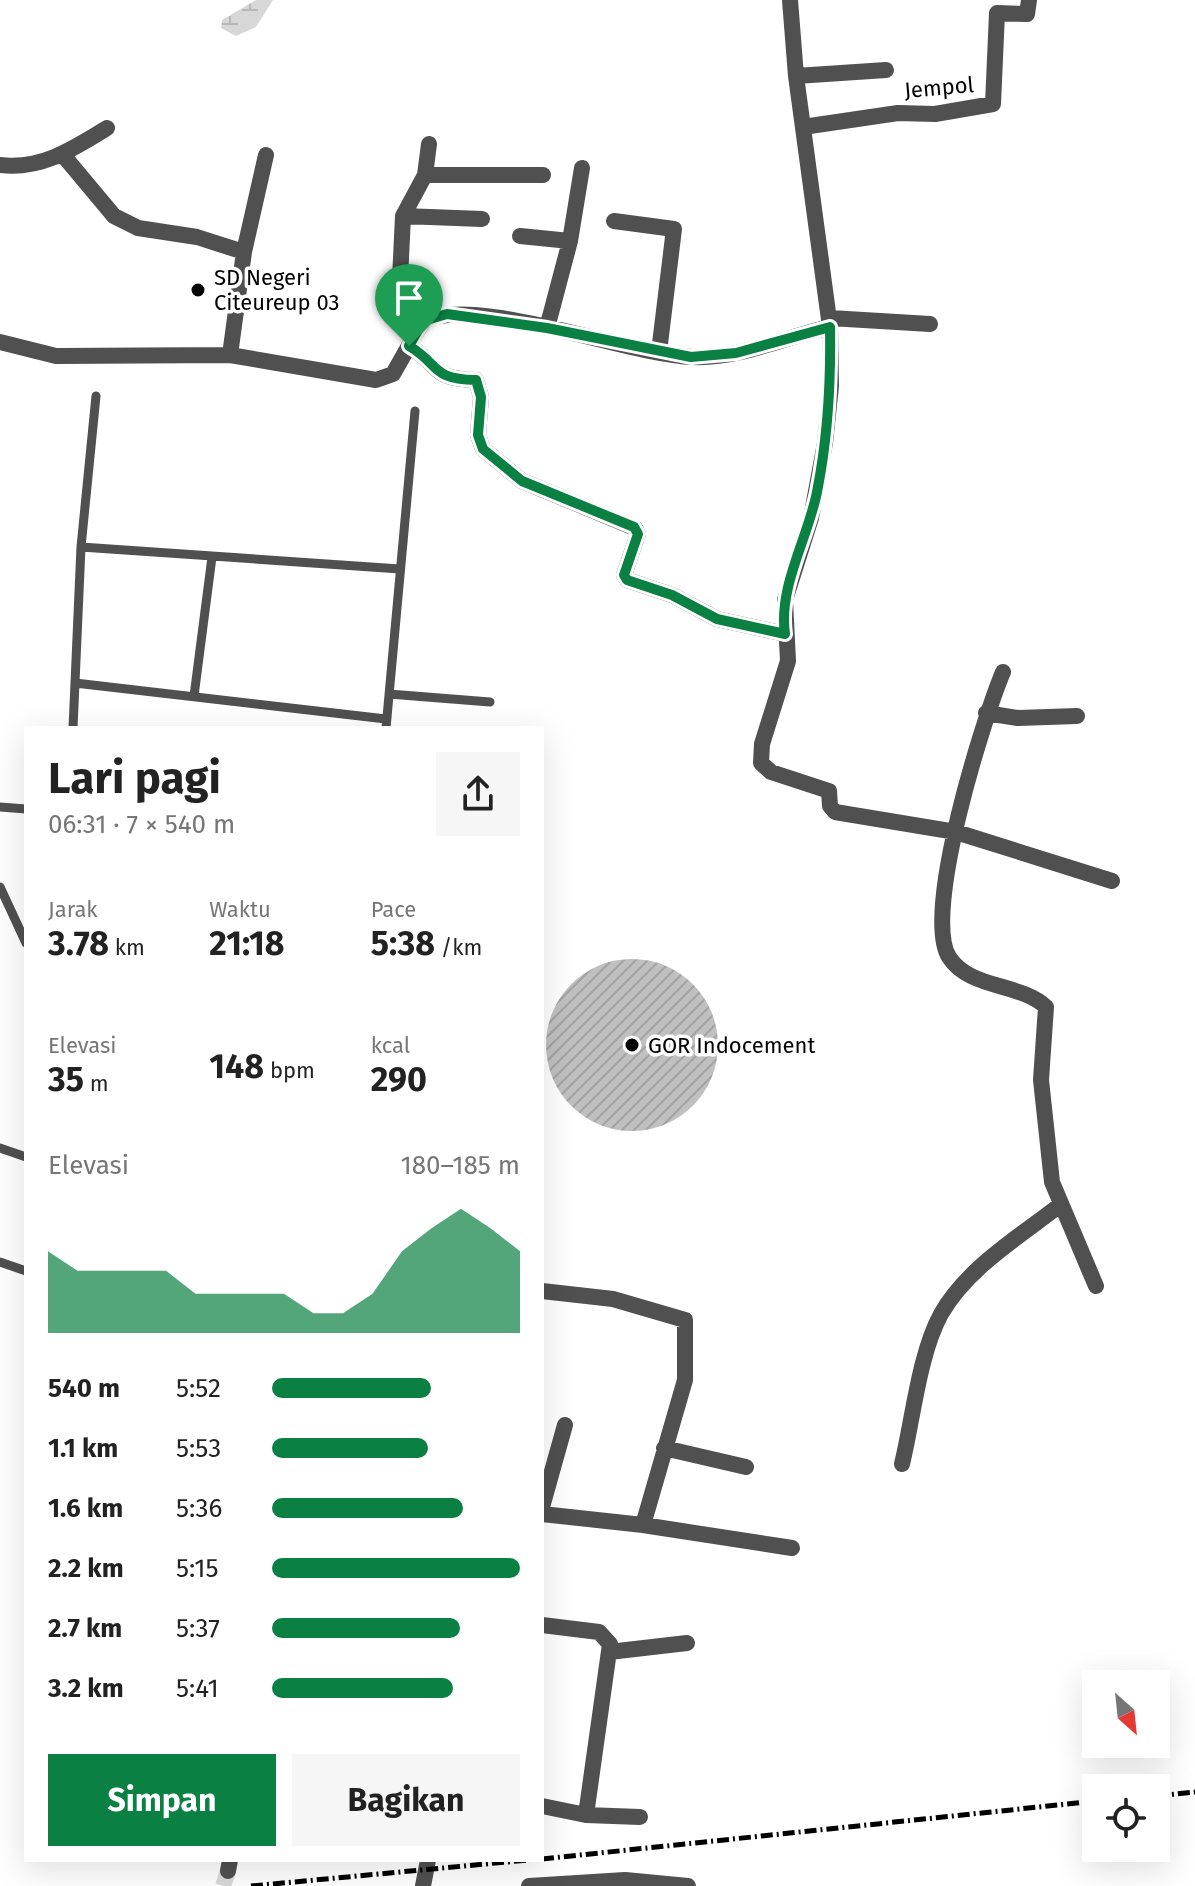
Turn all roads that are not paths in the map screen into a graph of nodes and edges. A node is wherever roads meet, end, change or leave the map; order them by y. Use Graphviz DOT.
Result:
graph roads {
  1 [pos="790,0"];
  2 [pos="1029,0"];
  3 [pos="886,70"];
  4 [pos="796,76"];
  5 [pos="803,127"];
  6 [pos="107,128"];
  7 [pos="429,144"];
  8 [pos="63,155"];
  9 [pos="266,155"];
  10 [pos="0,165"];
  11 [pos="582,168"];
  12 [pos="425,175"];
  13 [pos="543,175"];
  14 [pos="403,216"];
  15 [pos="482,219"];
  16 [pos="614,221"];
  17 [pos="520,236"];
  18 [pos="570,241"];
  19 [pos="244,252"];
  20 [pos="423,321"];
  21 [pos="830,323"];
  22 [pos="930,324"];
  23 [pos="547,328"];
  24 [pos="0,342"];
  25 [pos="409,346"];
  26 [pos="659,352"];
  27 [pos="230,355"];
  28 [pos="96,396"];
  29 [pos="415,411"];
  30 [pos="81,547"];
  31 [pos="212,557"];
  32 [pos="400,569"];
  33 [pos="785,634"];
  34 [pos="1003,672"];
  35 [pos="75,683"];
  36 [pos="389,694"];
  37 [pos="194,696"];
  38 [pos="490,702"];
  39 [pos="986,713"];
  40 [pos="1077,716"];
  41 [pos="386,723"];
  42 [pos="73,726"];
  43 [pos="0,807"];
  44 [pos="24,809"];
  45 [pos="956,832"];
  46 [pos="1112,881"];
  47 [pos="0,887"];
  48 [pos="24,939"];
  49 [pos="0,1148"];
  50 [pos="24,1156"];
  51 [pos="1060,1205"];
  52 [pos="0,1262"];
  53 [pos="24,1270"];
  54 [pos="1096,1286"];
  55 [pos="544,1291"];
  56 [pos="565,1425"];
  57 [pos="664,1448"];
  58 [pos="902,1464"];
  59 [pos="746,1467"];
  60 [pos="544,1500"];
  61 [pos="544,1514"];
  62 [pos="643,1525"];
  63 [pos="792,1548"];
  64 [pos="544,1625"];
  65 [pos="687,1643"];
  66 [pos="609,1652"];
  67 [pos="544,1806"];
  68 [pos="586,1815"];
  69 [pos="640,1817"];
  70 [pos="428,1862"];
  71 [pos="423,1886"];
  72 [pos="529,1886"];
  73 [pos="688,1886"];
  1 -- 4 [label="street"];
  2 -- 5 [label="street, Jempol"];
  3 -- 4 [label="street"];
  4 -- 5 [label="street"];
  5 -- 21 [label="street"];
  6 -- 8 [label="street"];
  7 -- 12 [label="street"];
  8 -- 10 [label="street"];
  8 -- 19 [label="street"];
  9 -- 19 [label="street"];
  11 -- 18 [label="street"];
  12 -- 13 [label="street"];
  12 -- 14 [label="street"];
  14 -- 15 [label="street"];
  14 -- 20 [label="street"];
  16 -- 26 [label="street"];
  17 -- 18 [label="street"];
  18 -- 23 [label="street"];
  19 -- 27 [label="street"];
  20 -- 23 [label="street"];
  20 -- 25 [label="street"];
  21 -- 22 [label="street"];
  21 -- 26 [label="street"];
  21 -- 33 [label="street"];
  23 -- 26 [label="street"];
  24 -- 27 [label="street"];
  25 -- 27 [label="street"];
  25 -- 33 [label="street"];
  28 -- 30 [label="lane"];
  29 -- 32 [label="lane"];
  30 -- 31 [label="lane"];
  30 -- 35 [label="lane"];
  31 -- 32 [label="lane"];
  31 -- 37 [label="lane"];
  32 -- 36 [label="lane"];
  33 -- 45 [label="street"];
  34 -- 39 [label="street"];
  35 -- 37 [label="lane"];
  35 -- 42 [label="lane"];
  36 -- 38 [label="lane"];
  36 -- 41 [label="lane"];
  37 -- 41 [label="lane"];
  39 -- 40 [label="street"];
  39 -- 45 [label="street"];
  43 -- 44 [label="lane"];
  45 -- 46 [label="street"];
  45 -- 51 [label="street"];
  47 -- 48 [label="lane"];
  49 -- 50 [label="lane"];
  51 -- 54 [label="street"];
  51 -- 58 [label="street"];
  52 -- 53 [label="lane"];
  55 -- 57 [label="street"];
  56 -- 60 [label="street"];
  57 -- 59 [label="street"];
  57 -- 62 [label="street"];
  61 -- 62 [label="street"];
  62 -- 63 [label="street"];
  64 -- 66 [label="street"];
  65 -- 66 [label="street"];
  66 -- 68 [label="street"];
  67 -- 68 [label="street"];
  68 -- 69 [label="street"];
  70 -- 71 [label="street"];
  72 -- 73 [label="street"];
}
